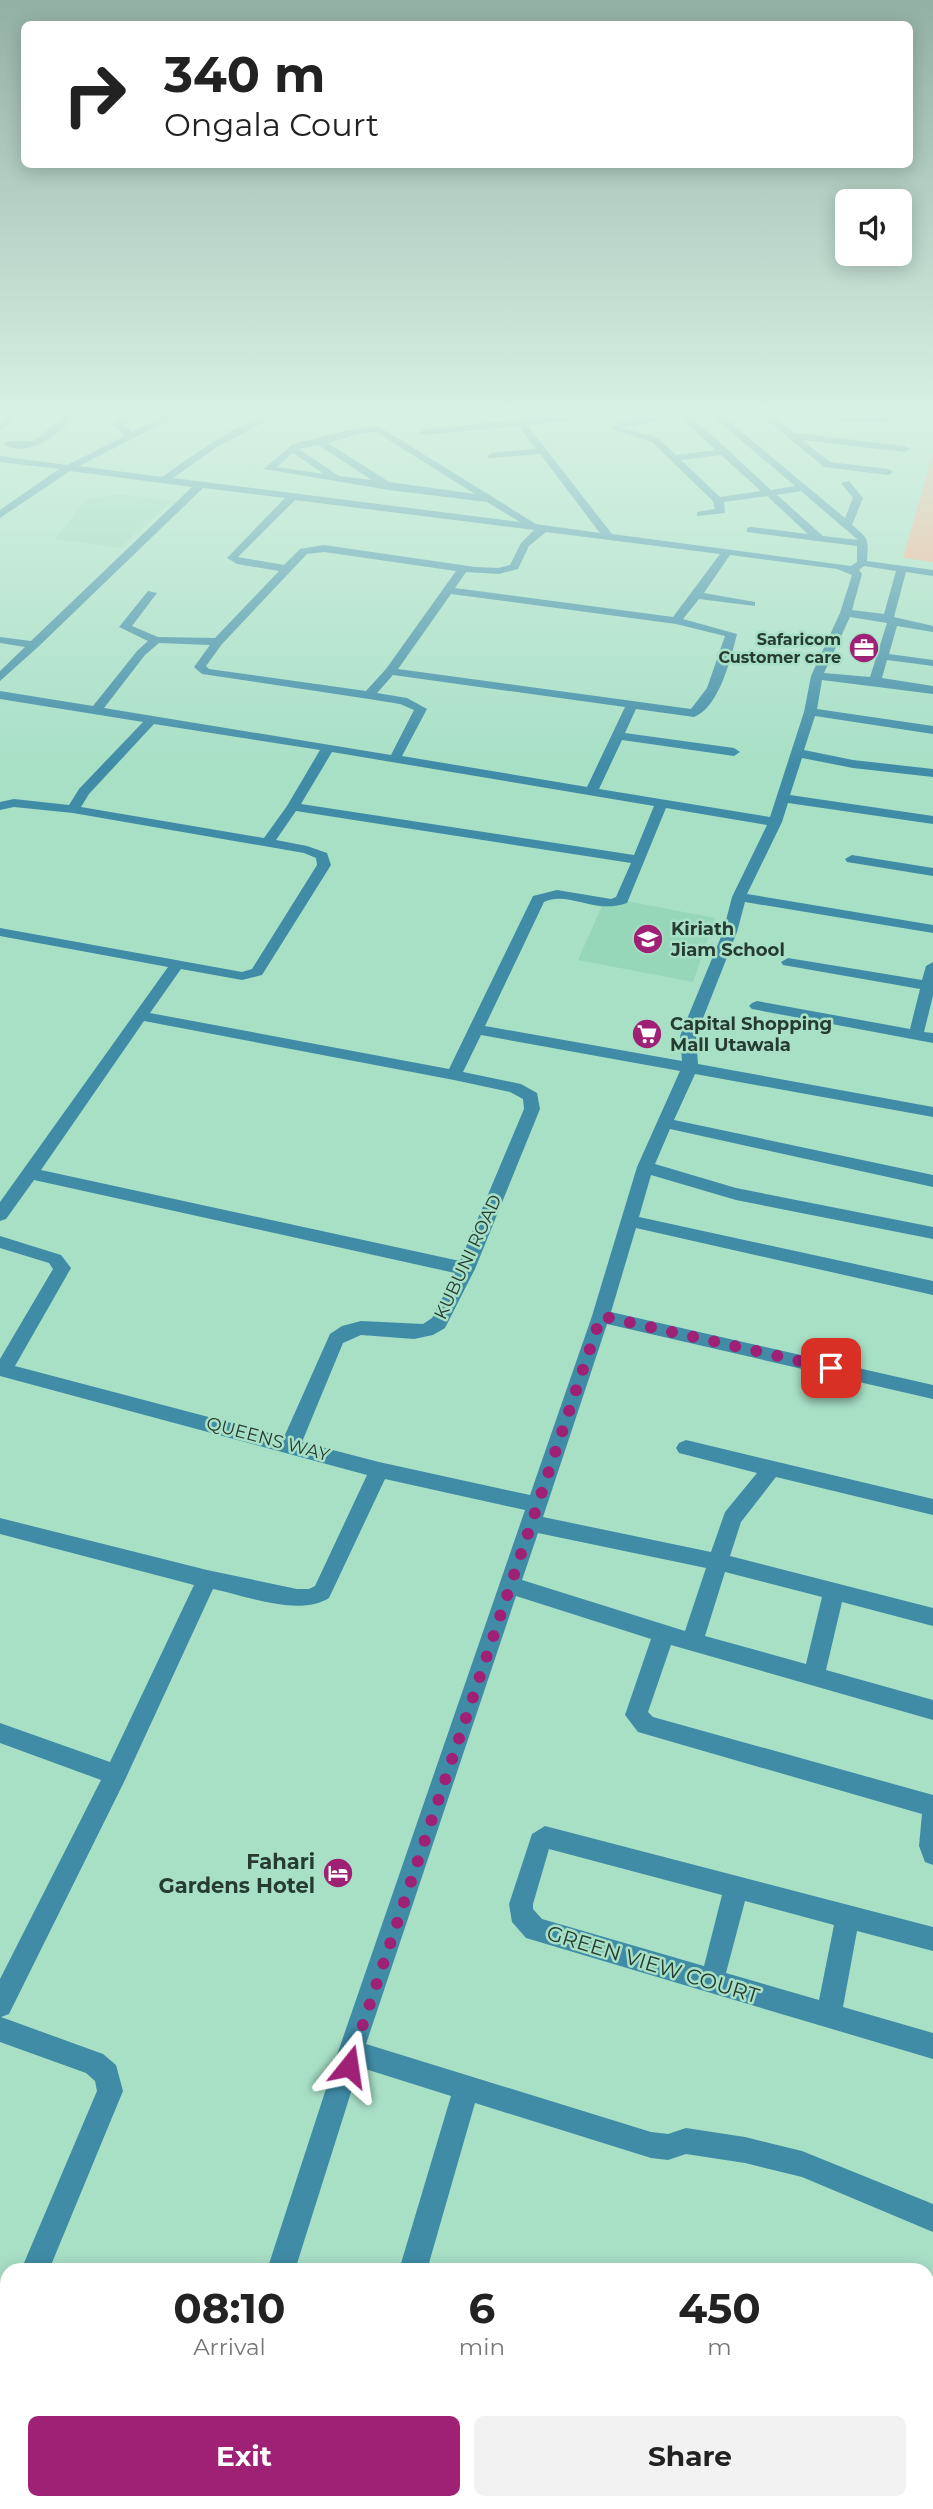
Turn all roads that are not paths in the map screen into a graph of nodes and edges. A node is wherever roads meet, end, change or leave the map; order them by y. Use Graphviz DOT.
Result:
graph roads {
  1 [pos="150,531"];
  2 [pos="258,531"];
  3 [pos="536,531"];
  4 [pos="545,531"];
  5 [pos="604,531"];
  6 [pos="760,531"];
  7 [pos="811,531"];
  8 [pos="853,531"];
  9 [pos="567,534"];
  10 [pos="609,537"];
  11 [pos="819,538"];
  12 [pos="633,543"];
  13 [pos="865,544"];
  14 [pos="726,555"];
  15 [pos="464,567"];
  16 [pos="857,567"];
  17 [pos="287,569"];
  18 [pos="902,569"];
  19 [pos="933,573"];
  20 [pos="448,590"];
  21 [pos="152,593"];
  22 [pos="697,595"];
  23 [pos="751,604"];
  24 [pos="846,613"];
  25 [pos="891,620"];
  26 [pos="676,621"];
  27 [pos="933,629"];
  28 [pos="0,640"];
  29 [pos="156,640"];
  30 [pos="218,642"];
  31 [pos="34,645"];
  32 [pos="881,656"];
  33 [pos="933,663"];
  34 [pos="390,671"];
  35 [pos="817,676"];
  36 [pos="0,677"];
  37 [pos="875,681"];
  38 [pos="933,690"];
  39 [pos="0,695"];
  40 [pos="369,695"];
  41 [pos="632,705"];
  42 [pos="96,710"];
  43 [pos="810,712"];
  44 [pos="152,719"];
  45 [pos="933,730"];
  46 [pos="618,736"];
  47 [pos="328,748"];
  48 [pos="734,752"];
  49 [pos="798,754"];
  50 [pos="396,758"];
  51 [pos="933,773"];
  52 [pos="591,792"];
  53 [pos="783,799"];
  54 [pos="662,803"];
  55 [pos="0,806"];
  56 [pos="293,807"];
  57 [pos="73,809"];
  58 [pos="933,820"];
  59 [pos="775,822"];
  60 [pos="267,843"];
  61 [pos="852,859"];
  62 [pos="639,860"];
  63 [pos="933,873"];
  64 [pos="739,897"];
  65 [pos="933,929"];
  66 [pos="0,932"];
  67 [pos="788,962"];
  68 [pos="177,964"];
  69 [pos="933,966"];
  70 [pos="928,986"];
  71 [pos="757,1006"];
  72 [pos="140,1016"];
  73 [pos="477,1029"];
  74 [pos="916,1035"];
  75 [pos="933,1038"];
  76 [pos="690,1067"];
  77 [pos="454,1075"];
  78 [pos="933,1112"];
  79 [pos="665,1123"];
  80 [pos="645,1167"];
  81 [pos="30,1173"];
  82 [pos="933,1181"];
  83 [pos="0,1215"];
  84 [pos="631,1221"];
  85 [pos="933,1233"];
  86 [pos="0,1242"];
  87 [pos="466,1269"];
  88 [pos="933,1289"];
  89 [pos="601,1316"];
  90 [pos="1,1369"];
  91 [pos="933,1392"];
  92 [pos="291,1444"];
  93 [pos="686,1448"];
  94 [pos="772,1468"];
  95 [pos="379,1470"];
  96 [pos="933,1507"];
  97 [pos="534,1514"];
  98 [pos="0,1526"];
  99 [pos="718,1562"];
  100 [pos="207,1579"];
  101 [pos="510,1586"];
  102 [pos="834,1591"];
  103 [pos="933,1617"];
  104 [pos="664,1634"];
  105 [pos="692,1642"];
  106 [pos="814,1676"];
  107 [pos="933,1710"];
  108 [pos="0,1734"];
  109 [pos="116,1775"];
  110 [pos="933,1806"];
  111 [pos="933,1815"];
  112 [pos="933,1854"];
  113 [pos="736,1889"];
  114 [pos="848,1916"];
  115 [pos="933,1939"];
  116 [pos="712,1981"];
  117 [pos="0,2005"];
  118 [pos="828,2017"];
  119 [pos="0,2029"];
  120 [pos="933,2046"];
  121 [pos="351,2052"];
  122 [pos="467,2087"];
  123 [pos="933,2218"];
  124 [pos="39,2263"];
  125 [pos="283,2263"];
  126 [pos="415,2263"];
  1 -- 31 [label="street"];
  2 -- 17 [label="street"];
  3 -- 15 [label="street"];
  4 -- 9 [label="street"];
  5 -- 10 [label="street"];
  6 -- 11 [label="street"];
  7 -- 11 [label="street"];
  8 -- 13 [label="street"];
  9 -- 10 [label="street"];
  9 -- 12 [label="street"];
  10 -- 12 [label="street"];
  11 -- 13 [label="street"];
  12 -- 14 [label="street"];
  13 -- 16 [label="street"];
  14 -- 16 [label="street"];
  14 -- 22 [label="street"];
  15 -- 17 [label="street"];
  15 -- 20 [label="street"];
  16 -- 18 [label="street"];
  16 -- 24 [label="street"];
  17 -- 30 [label="street"];
  18 -- 19 [label="street"];
  18 -- 25 [label="street"];
  20 -- 26 [label="street"];
  20 -- 34 [label="street"];
  21 -- 29 [label="street"];
  22 -- 23 [label="street"];
  22 -- 26 [label="street"];
  24 -- 25 [label="street"];
  24 -- 35 [label="street"];
  25 -- 27 [label="street"];
  25 -- 32 [label="street"];
  26 -- 41 [label="street"];
  28 -- 31 [label="street"];
  29 -- 30 [label="street"];
  29 -- 42 [label="street"];
  30 -- 40 [label="street"];
  31 -- 36 [label="street"];
  32 -- 33 [label="street"];
  32 -- 37 [label="street"];
  34 -- 40 [label="street"];
  34 -- 41 [label="street"];
  35 -- 37 [label="street"];
  35 -- 43 [label="street"];
  37 -- 38 [label="street"];
  39 -- 42 [label="street"];
  40 -- 50 [label="street"];
  41 -- 46 [label="street"];
  42 -- 44 [label="street"];
  43 -- 45 [label="street"];
  43 -- 49 [label="street"];
  44 -- 47 [label="street"];
  44 -- 57 [label="street"];
  46 -- 48 [label="street"];
  46 -- 52 [label="street"];
  47 -- 50 [label="street"];
  47 -- 56 [label="street"];
  49 -- 51 [label="street"];
  49 -- 53 [label="street"];
  50 -- 52 [label="street"];
  52 -- 54 [label="street"];
  53 -- 58 [label="street"];
  53 -- 59 [label="street"];
  54 -- 59 [label="street"];
  54 -- 62 [label="street"];
  55 -- 57 [label="street"];
  56 -- 60 [label="street"];
  56 -- 62 [label="street"];
  57 -- 60 [label="street"];
  59 -- 64 [label="street"];
  60 -- 68 [label="street"];
  61 -- 63 [label="street"];
  62 -- 73 [label="street"];
  64 -- 65 [label="street"];
  64 -- 76 [label="street"];
  66 -- 68 [label="street"];
  67 -- 70 [label="street"];
  68 -- 72 [label="street"];
  69 -- 70 [label="street"];
  70 -- 74 [label="street"];
  71 -- 74 [label="street"];
  72 -- 77 [label="street"];
  72 -- 81 [label="street"];
  73 -- 76 [label="street"];
  73 -- 77 [label="street"];
  74 -- 75 [label="street"];
  76 -- 78 [label="street"];
  76 -- 79 [label="street"];
  77 -- 87 [label="street, KUBUNI ROAD"];
  79 -- 80 [label="street"];
  79 -- 82 [label="street"];
  80 -- 84 [label="street"];
  80 -- 85 [label="street"];
  81 -- 83 [label="street"];
  81 -- 87 [label="street"];
  84 -- 88 [label="street"];
  84 -- 89 [label="street"];
  86 -- 90 [label="street"];
  87 -- 92 [label="street, KUBUNI ROAD"];
  89 -- 91 [label="street"];
  89 -- 97 [label="street"];
  90 -- 92 [label="street, QUEENS WAY"];
  92 -- 95 [label="street, QUEENS WAY"];
  93 -- 94 [label="street"];
  94 -- 96 [label="street"];
  94 -- 99 [label="street"];
  95 -- 97 [label="street, QUEENS WAY"];
  95 -- 100 [label="street"];
  97 -- 99 [label="street, QUEENS WAY"];
  97 -- 101 [label="street"];
  98 -- 100 [label="street"];
  99 -- 102 [label="street, QUEENS WAY"];
  99 -- 105 [label="street"];
  100 -- 109 [label="street"];
  101 -- 104 [label="street"];
  101 -- 121 [label="street"];
  102 -- 103 [label="street, QUEENS WAY"];
  102 -- 106 [label="street"];
  104 -- 105 [label="street"];
  104 -- 110 [label="street"];
  105 -- 106 [label="street"];
  106 -- 107 [label="street"];
  108 -- 109 [label="street"];
  109 -- 117 [label="street"];
  111 -- 112 [label="street"];
  113 -- 114 [label="street, GREEN VIEW COURT"];
  113 -- 116 [label="street"];
  113 -- 116 [label="street, GREEN VIEW COURT"];
  114 -- 115 [label="street, GREEN VIEW COURT"];
  114 -- 118 [label="street"];
  116 -- 118 [label="street, GREEN VIEW COURT"];
  118 -- 120 [label="street, GREEN VIEW COURT"];
  119 -- 124 [label="street"];
  121 -- 122 [label="street"];
  121 -- 125 [label="street"];
  122 -- 123 [label="street"];
  122 -- 126 [label="street"];
}
